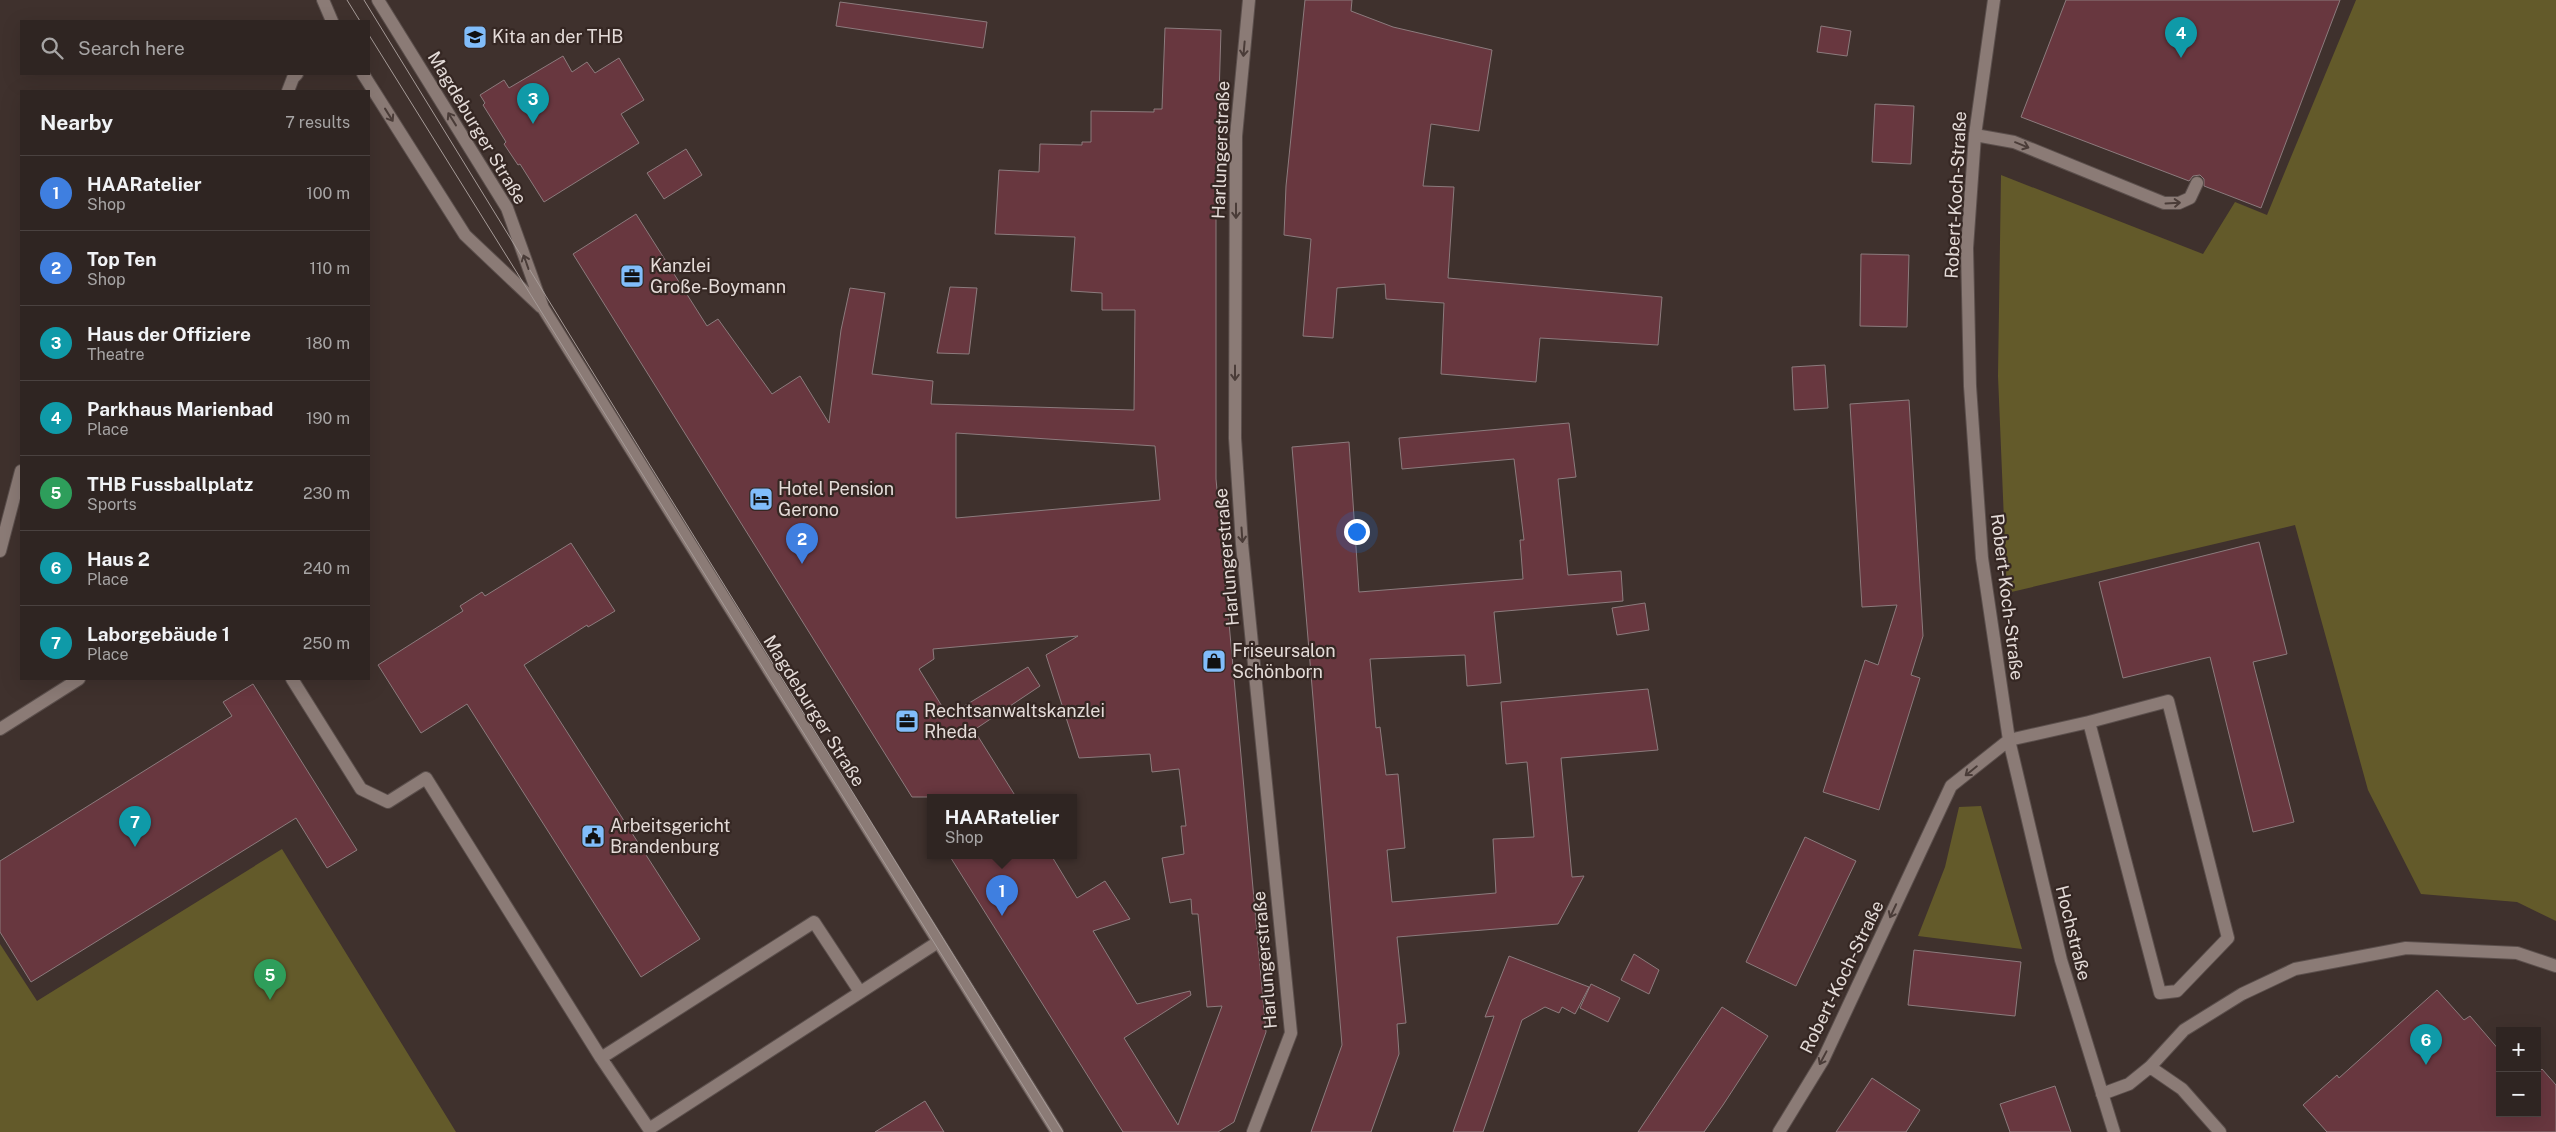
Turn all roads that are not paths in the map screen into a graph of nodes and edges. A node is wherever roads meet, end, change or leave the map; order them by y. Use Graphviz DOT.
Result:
graph roads {
  1 [pos="323,0"];
  2 [pos="378,0"];
  3 [pos="1249,0"];
  4 [pos="1994,0"];
  5 [pos="332,20"];
  6 [pos="296,75"];
  7 [pos="364,75"];
  8 [pos="288,90"];
  9 [pos="1975,135"];
  10 [pos="2197,183"];
  11 [pos="542,308"];
  12 [pos="20,475"];
  13 [pos="0,551"];
  14 [pos="77,680"];
  15 [pos="293,680"];
  16 [pos="2089,722"];
  17 [pos="0,729"];
  18 [pos="2009,740"];
  19 [pos="938,942"];
  20 [pos="2556,966"];
  21 [pos="860,992"];
  22 [pos="601,1058"];
  23 [pos="2150,1067"];
  24 [pos="2102,1094"];
  25 [pos="1057,1132"];
  26 [pos="1253,1132"];
  27 [pos="1779,1132"];
  28 [pos="2114,1132"];
  29 [pos="2220,1132"];
  1 -- 5 [label="street"];
  11 -- 2 [label="street, Magdeburger Straße, one-way"];
  3 -- 26 [label="street, Harlungerstraße, one-way"];
  4 -- 9 [label="street, Robert-Koch-Straße"];
  6 -- 8 [label="street"];
  7 -- 11 [label="street, Magdeburger Straße, one-way"];
  9 -- 10 [label="street, one-way"];
  9 -- 18 [label="street, Robert-Koch-Straße"];
  11 -- 19 [label="street, Magdeburger Straße"];
  12 -- 13 [label="street"];
  14 -- 17 [label="street"];
  15 -- 22 [label="street"];
  16 -- 16 [label="street"];
  16 -- 18 [label="street"];
  18 -- 24 [label="street, Hochstraße"];
  18 -- 27 [label="street, Robert-Koch-Straße, one-way"];
  19 -- 21 [label="street"];
  19 -- 25 [label="street, Magdeburger Straße"];
  20 -- 23 [label="street"];
  21 -- 22 [label="street"];
  21 -- 22 [label="street"];
  23 -- 24 [label="street"];
  23 -- 29 [label="street"];
  24 -- 28 [label="street, Hochstraße"];
}
